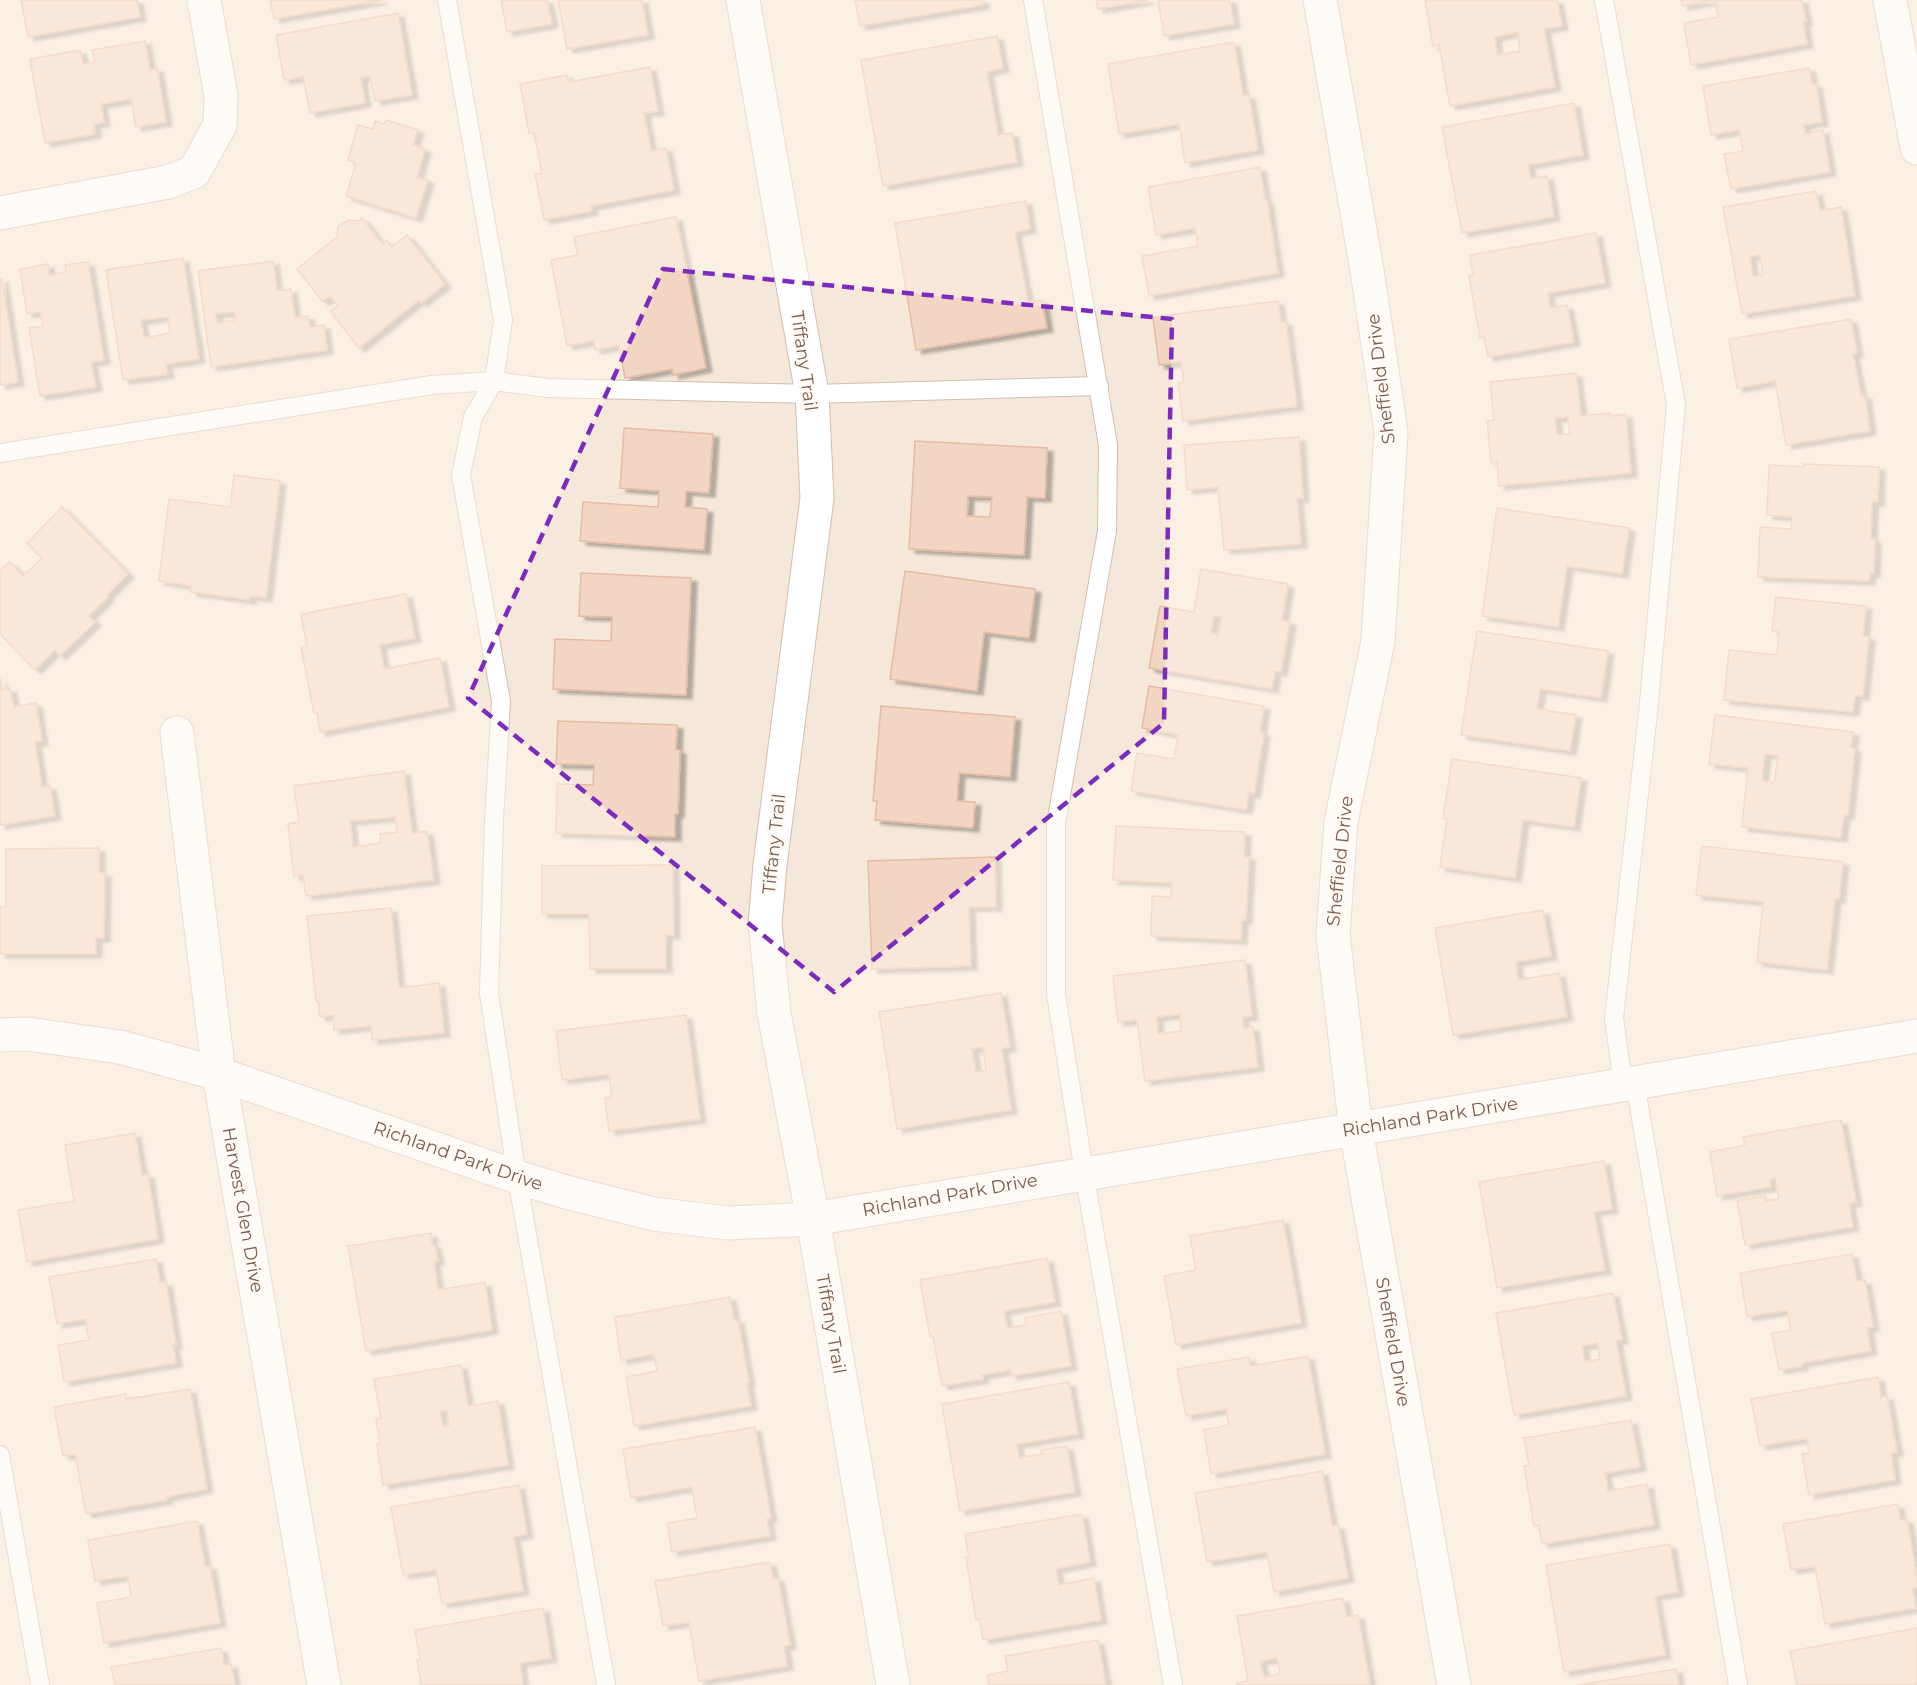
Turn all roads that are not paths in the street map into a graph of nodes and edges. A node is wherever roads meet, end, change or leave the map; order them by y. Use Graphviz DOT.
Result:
graph roads {
  1 [pos="204,0"];
  2 [pos="447,0"];
  3 [pos="743,0"];
  4 [pos="1033,0"];
  5 [pos="1320,0"];
  6 [pos="1604,0"];
  7 [pos="1890,0"];
  8 [pos="1917,148"];
  9 [pos="1,209"];
  10 [pos="494,381"];
  11 [pos="1099,386"];
  12 [pos="812,394"];
  13 [pos="0,453"];
  14 [pos="177,733"];
  15 [pos="0,1035"];
  16 [pos="1917,1036"];
  17 [pos="219,1074"];
  18 [pos="1629,1084"];
  19 [pos="1356,1130"];
  20 [pos="1084,1172"];
  21 [pos="517,1177"];
  22 [pos="813,1219"];
  23 [pos="0,1455"];
  24 [pos="40,1685"];
  25 [pos="324,1685"];
  26 [pos="606,1685"];
  27 [pos="892,1685"];
  28 [pos="1173,1685"];
  29 [pos="1454,1685"];
  30 [pos="1738,1685"];
  1 -- 9 [label="street"];
  2 -- 10 [label="lane"];
  3 -- 12 [label="street, Tiffany Trail"];
  4 -- 11 [label="lane"];
  5 -- 19 [label="street, Sheffield Drive"];
  6 -- 18 [label="lane"];
  7 -- 8 [label="street"];
  10 -- 12 [label="lane"];
  10 -- 13 [label="lane"];
  10 -- 21 [label="lane"];
  11 -- 12 [label="lane"];
  11 -- 20 [label="lane"];
  12 -- 22 [label="street, Tiffany Trail"];
  14 -- 17 [label="street, Harvest Glen Drive"];
  15 -- 17 [label="street, Richland Park Drive"];
  16 -- 18 [label="street, Richland Park Drive"];
  17 -- 21 [label="street, Richland Park Drive"];
  17 -- 25 [label="street, Harvest Glen Drive"];
  18 -- 19 [label="street, Richland Park Drive"];
  18 -- 30 [label="lane"];
  19 -- 20 [label="street, Richland Park Drive"];
  19 -- 29 [label="street, Sheffield Drive"];
  20 -- 22 [label="street, Richland Park Drive"];
  20 -- 28 [label="lane"];
  21 -- 22 [label="street, Richland Park Drive"];
  21 -- 26 [label="lane"];
  22 -- 27 [label="street, Tiffany Trail"];
  23 -- 24 [label="lane"];
}
